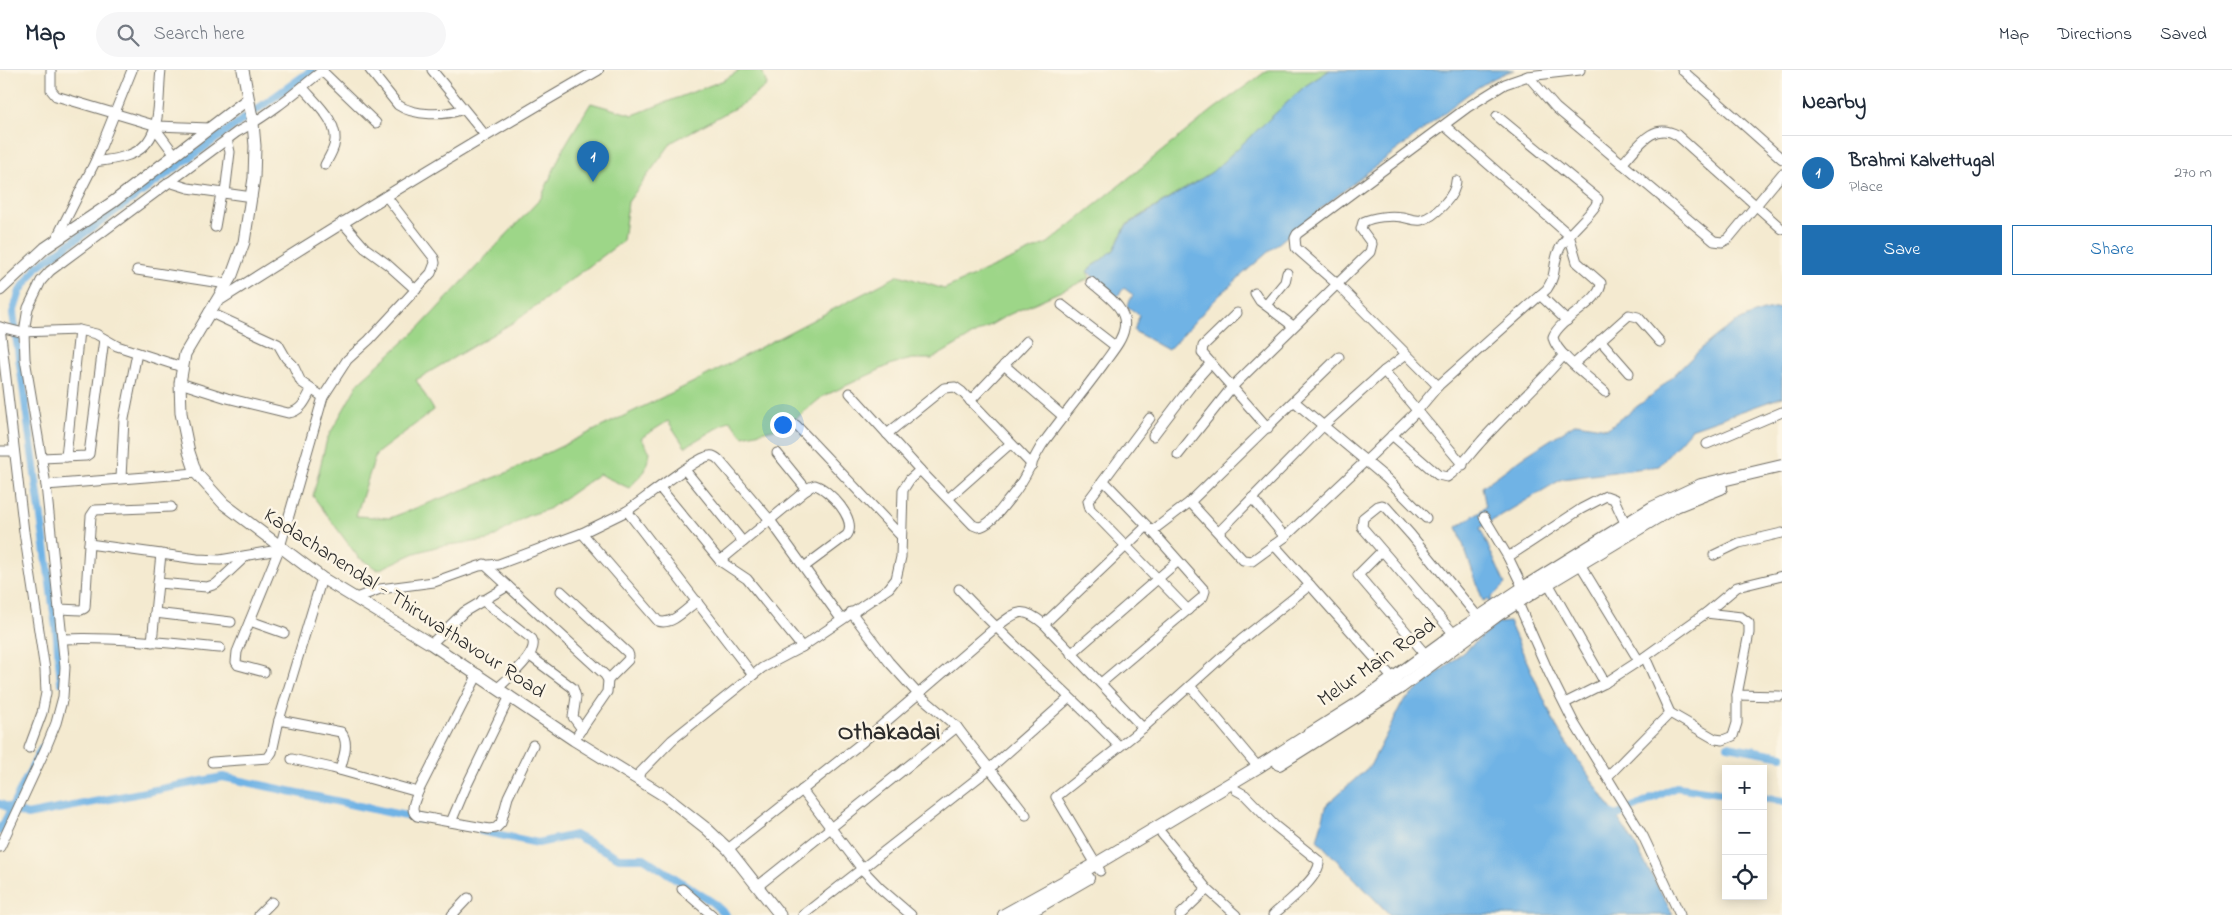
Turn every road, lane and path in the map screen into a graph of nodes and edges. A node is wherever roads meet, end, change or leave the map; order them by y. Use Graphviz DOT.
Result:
graph roads {
  1 [pos="51,70"];
  2 [pos="132,70"];
  3 [pos="161,70"];
  4 [pos="243,70"];
  5 [pos="323,70"];
  6 [pos="370,70"];
  7 [pos="432,70"];
  8 [pos="598,70"];
  9 [pos="1580,70"];
  10 [pos="1682,70"];
  11 [pos="1528,76"];
  12 [pos="303,88"];
  13 [pos="248,103"];
  14 [pos="463,109"];
  15 [pos="115,114"];
  16 [pos="1497,116"];
  17 [pos="376,123"];
  18 [pos="253,124"];
  19 [pos="1445,126"];
  20 [pos="156,127"];
  21 [pos="209,128"];
  22 [pos="485,135"];
  23 [pos="227,139"];
  24 [pos="175,155"];
  25 [pos="1782,159"];
  26 [pos="95,162"];
  27 [pos="1622,164"];
  28 [pos="325,165"];
  29 [pos="1782,174"];
  30 [pos="1456,180"];
  31 [pos="168,182"];
  32 [pos="223,193"];
  33 [pos="386,196"];
  34 [pos="252,197"];
  35 [pos="1756,206"];
  36 [pos="342,222"];
  37 [pos="215,227"];
  38 [pos="1782,229"];
  39 [pos="1569,235"];
  40 [pos="54,242"];
  41 [pos="137,270"];
  42 [pos="1287,273"];
  43 [pos="1091,282"];
  44 [pos="227,284"];
  45 [pos="1337,284"];
  46 [pos="0,290"];
  47 [pos="416,290"];
  48 [pos="1255,293"];
  49 [pos="1540,295"];
  50 [pos="1062,305"];
  51 [pos="1266,305"];
  52 [pos="212,308"];
  53 [pos="1237,314"];
  54 [pos="1567,321"];
  55 [pos="1293,326"];
  56 [pos="1,327"];
  57 [pos="78,330"];
  58 [pos="22,332"];
  59 [pos="104,339"];
  60 [pos="1600,340"];
  61 [pos="1027,341"];
  62 [pos="1660,342"];
  63 [pos="1115,346"];
  64 [pos="137,353"];
  65 [pos="1405,355"];
  66 [pos="1564,355"];
  67 [pos="1339,357"];
  68 [pos="1211,364"];
  69 [pos="1574,364"];
  70 [pos="1004,365"];
  71 [pos="182,367"];
  72 [pos="1384,371"];
  73 [pos="1629,372"];
  74 [pos="180,383"];
  75 [pos="1438,386"];
  76 [pos="1232,387"];
  77 [pos="312,390"];
  78 [pos="1605,392"];
  79 [pos="850,393"];
  80 [pos="323,397"];
  81 [pos="970,401"];
  82 [pos="1295,402"];
  83 [pos="1417,410"];
  84 [pos="1782,412"];
  85 [pos="1064,417"];
  86 [pos="1150,418"];
  87 [pos="796,425"];
  88 [pos="1323,426"];
  89 [pos="1268,428"];
  90 [pos="887,434"];
  91 [pos="1153,436"];
  92 [pos="1392,436"];
  93 [pos="1010,444"];
  94 [pos="1707,444"];
  95 [pos="14,450"];
  96 [pos="0,451"];
  97 [pos="777,453"];
  98 [pos="1178,455"];
  99 [pos="66,457"];
  100 [pos="42,458"];
  101 [pos="1366,461"];
  102 [pos="1032,465"];
  103 [pos="1462,465"];
  104 [pos="1782,466"];
  105 [pos="685,470"];
  106 [pos="920,470"];
  107 [pos="196,474"];
  108 [pos="1782,474"];
  109 [pos="121,478"];
  110 [pos="1104,481"];
  111 [pos="46,485"];
  112 [pos="660,488"];
  113 [pos="807,490"];
  114 [pos="949,498"];
  115 [pos="1252,498"];
  116 [pos="1190,502"];
  117 [pos="170,507"];
  118 [pos="627,511"];
  119 [pos="1484,517"];
  120 [pos="1426,518"];
  121 [pos="770,520"];
  122 [pos="1626,525"];
  123 [pos="1150,528"];
  124 [pos="1219,532"];
  125 [pos="582,533"];
  126 [pos="1782,533"];
  127 [pos="901,536"];
  128 [pos="1285,537"];
  129 [pos="743,542"];
  130 [pos="89,544"];
  131 [pos="1274,545"];
  132 [pos="1126,546"];
  133 [pos="279,548"];
  134 [pos="1382,552"];
  135 [pos="161,554"];
  136 [pos="1714,555"];
  137 [pos="246,556"];
  138 [pos="1508,557"];
  139 [pos="720,561"];
  140 [pos="1177,562"];
  141 [pos="484,564"];
  142 [pos="1580,564"];
  143 [pos="804,567"];
  144 [pos="1782,576"];
  145 [pos="322,578"];
  146 [pos="1158,579"];
  147 [pos="158,583"];
  148 [pos="1548,583"];
  149 [pos="1310,585"];
  150 [pos="508,586"];
  151 [pos="1523,588"];
  152 [pos="959,589"];
  153 [pos="561,591"];
  154 [pos="356,598"];
  155 [pos="482,600"];
  156 [pos="697,601"];
  157 [pos="1518,604"];
  158 [pos="60,609"];
  159 [pos="1188,610"];
  160 [pos="851,612"];
  161 [pos="1494,612"];
  162 [pos="155,613"];
  163 [pos="1706,613"];
  164 [pos="1478,617"];
  165 [pos="842,619"];
  166 [pos="250,621"];
  167 [pos="231,622"];
  168 [pos="1044,624"];
  169 [pos="995,628"];
  170 [pos="284,633"];
  171 [pos="1454,634"];
  172 [pos="63,639"];
  173 [pos="152,642"];
  174 [pos="431,644"];
  175 [pos="802,647"];
  176 [pos="220,648"];
  177 [pos="1071,654"];
  178 [pos="1426,655"];
  179 [pos="530,656"];
  180 [pos="1642,659"];
  181 [pos="264,672"];
  182 [pos="478,674"];
  183 [pos="753,675"];
  184 [pos="608,680"];
  185 [pos="1605,682"];
  186 [pos="1101,683"];
  187 [pos="1397,683"];
  188 [pos="1190,686"];
  189 [pos="498,688"];
  190 [pos="918,694"];
  191 [pos="1737,695"];
  192 [pos="510,696"];
  193 [pos="1780,696"];
  194 [pos="1069,698"];
  195 [pos="1565,703"];
  196 [pos="1670,712"];
  197 [pos="279,720"];
  198 [pos="957,727"];
  199 [pos="582,728"];
  200 [pos="1144,728"];
  201 [pos="574,740"];
  202 [pos="533,745"];
  203 [pos="1119,746"];
  204 [pos="29,748"];
  205 [pos="292,759"];
  206 [pos="212,762"];
  207 [pos="1258,767"];
  208 [pos="340,770"];
  209 [pos="988,770"];
  210 [pos="1608,776"];
  211 [pos="636,777"];
  212 [pos="802,790"];
  213 [pos="1236,790"];
  214 [pos="418,792"];
  215 [pos="1026,815"];
  216 [pos="451,822"];
  217 [pos="831,828"];
  218 [pos="1162,834"];
  219 [pos="0,847"];
  220 [pos="728,849"];
  221 [pos="1098,867"];
  222 [pos="862,869"];
  223 [pos="758,886"];
  224 [pos="682,889"];
  225 [pos="1207,889"];
  226 [pos="468,898"];
  227 [pos="272,902"];
  228 [pos="259,915"];
  229 [pos="452,915"];
  230 [pos="712,915"];
  231 [pos="780,915"];
  232 [pos="804,915"];
  233 [pos="911,915"];
  234 [pos="1004,915"];
  235 [pos="1024,915"];
  236 [pos="1180,915"];
  237 [pos="1236,915"];
  238 [pos="1274,915"];
  239 [pos="1680,915"];
  1 -- 15 [label="street"];
  2 -- 15 [label="street"];
  3 -- 20 [label="street"];
  4 -- 13 [label="main road, Kadachanendal - Thiruvathavour Road"];
  5 -- 12 [label="street"];
  5 -- 17 [label="street"];
  6 -- 14 [label="street"];
  7 -- 14 [label="street"];
  8 -- 22 [label="street"];
  9 -- 11 [label="street"];
  10 -- 25 [label="street"];
  11 -- 19 [label="street"];
  11 -- 27 [label="street"];
  12 -- 18 [label="street"];
  12 -- 28 [label="street"];
  13 -- 18 [label="main road, Kadachanendal - Thiruvathavour Road"];
  13 -- 21 [label="main road"];
  14 -- 22 [label="street"];
  15 -- 20 [label="street"];
  15 -- 26 [label="street"];
  16 -- 39 [label="street"];
  18 -- 23 [label="street"];
  18 -- 34 [label="main road, Kadachanendal - Thiruvathavour Road"];
  19 -- 39 [label="street"];
  19 -- 45 [label="street"];
  20 -- 21 [label="street"];
  20 -- 24 [label="street"];
  20 -- 26 [label="street"];
  21 -- 24 [label="main road"];
  22 -- 33 [label="street"];
  23 -- 31 [label="street"];
  23 -- 32 [label="street"];
  24 -- 40 [label="main road"];
  26 -- 40 [label="street"];
  27 -- 35 [label="street"];
  27 -- 35 [label="street"];
  29 -- 35 [label="street"];
  30 -- 45 [label="street"];
  31 -- 32 [label="street"];
  31 -- 58 [label="street"];
  32 -- 34 [label="street"];
  32 -- 37 [label="street"];
  33 -- 36 [label="street"];
  33 -- 47 [label="street"];
  34 -- 44 [label="main road, Kadachanendal - Thiruvathavour Road"];
  35 -- 38 [label="street"];
  36 -- 47 [label="street"];
  36 -- 52 [label="street"];
  39 -- 49 [label="street"];
  39 -- 54 [label="street"];
  40 -- 46 [label="main road"];
  41 -- 44 [label="street"];
  42 -- 51 [label="street"];
  43 -- 63 [label="street"];
  44 -- 52 [label="main road, Kadachanendal - Thiruvathavour Road"];
  45 -- 55 [label="street"];
  45 -- 65 [label="street"];
  47 -- 80 [label="street"];
  48 -- 51 [label="street"];
  49 -- 54 [label="street"];
  49 -- 75 [label="street"];
  50 -- 63 [label="street"];
  51 -- 55 [label="street"];
  52 -- 71 [label="main road, Kadachanendal - Thiruvathavour Road"];
  52 -- 77 [label="street"];
  53 -- 68 [label="street"];
  54 -- 66 [label="street"];
  55 -- 76 [label="street"];
  56 -- 58 [label="street"];
  56 -- 95 [label="street"];
  57 -- 58 [label="street"];
  57 -- 59 [label="street"];
  57 -- 99 [label="street"];
  58 -- 100 [label="street"];
  59 -- 64 [label="street"];
  59 -- 99 [label="street"];
  60 -- 62 [label="street"];
  60 -- 69 [label="street"];
  60 -- 73 [label="street"];
  61 -- 70 [label="street"];
  63 -- 85 [label="street"];
  64 -- 71 [label="street"];
  64 -- 109 [label="street"];
  65 -- 72 [label="street"];
  65 -- 75 [label="street"];
  66 -- 69 [label="street"];
  66 -- 103 [label="street"];
  67 -- 82 [label="street"];
  68 -- 76 [label="street"];
  68 -- 91 [label="street"];
  69 -- 78 [label="street"];
  70 -- 81 [label="street"];
  70 -- 85 [label="street"];
  71 -- 74 [label="main road, Kadachanendal - Thiruvathavour Road"];
  72 -- 83 [label="street"];
  72 -- 88 [label="street"];
  74 -- 77 [label="street"];
  74 -- 107 [label="main road, Kadachanendal - Thiruvathavour Road"];
  75 -- 83 [label="street"];
  76 -- 89 [label="street"];
  76 -- 98 [label="street"];
  77 -- 80 [label="street"];
  79 -- 90 [label="street"];
  80 -- 133 [label="street"];
  81 -- 90 [label="street"];
  81 -- 93 [label="street"];
  82 -- 88 [label="street"];
  82 -- 89 [label="street"];
  83 -- 92 [label="street"];
  83 -- 103 [label="street"];
  84 -- 94 [label="street"];
  85 -- 102 [label="street"];
  86 -- 110 [label="street"];
  87 -- 127 [label="street"];
  88 -- 101 [label="street"];
  88 -- 115 [label="street"];
  89 -- 116 [label="street"];
  90 -- 106 [label="street"];
  92 -- 101 [label="street"];
  92 -- 103 [label="street"];
  93 -- 102 [label="street"];
  93 -- 114 [label="street"];
  95 -- 96 [label="street"];
  95 -- 204 [label="street"];
  97 -- 113 [label="street"];
  99 -- 100 [label="street"];
  100 -- 111 [label="street"];
  101 -- 120 [label="street"];
  101 -- 128 [label="street"];
  102 -- 114 [label="street"];
  104 -- 122 [label="main road, Melur Main Road"];
  105 -- 112 [label="street"];
  105 -- 121 [label="street"];
  105 -- 129 [label="street"];
  106 -- 114 [label="street"];
  106 -- 127 [label="street"];
  107 -- 109 [label="street"];
  107 -- 133 [label="main road, Kadachanendal - Thiruvathavour Road"];
  108 -- 142 [label="main road, Melur Main Road"];
  109 -- 111 [label="street"];
  110 -- 123 [label="street"];
  110 -- 132 [label="street"];
  111 -- 158 [label="street"];
  112 -- 118 [label="street"];
  112 -- 139 [label="street"];
  113 -- 121 [label="street"];
  113 -- 143 [label="street"];
  115 -- 124 [label="street"];
  115 -- 128 [label="street"];
  116 -- 123 [label="street"];
  116 -- 124 [label="street"];
  117 -- 130 [label="street"];
  118 -- 125 [label="street"];
  118 -- 156 [label="street"];
  119 -- 138 [label="street"];
  121 -- 129 [label="street"];
  121 -- 143 [label="street"];
  122 -- 138 [label="street"];
  122 -- 151 [label="main road, Melur Main Road"];
  123 -- 132 [label="street"];
  123 -- 140 [label="street"];
  124 -- 131 [label="street"];
  125 -- 141 [label="street"];
  125 -- 156 [label="street"];
  126 -- 136 [label="street"];
  127 -- 160 [label="street"];
  128 -- 131 [label="street"];
  129 -- 139 [label="street"];
  130 -- 135 [label="street"];
  130 -- 158 [label="street"];
  131 -- 149 [label="street"];
  132 -- 146 [label="street"];
  132 -- 168 [label="street"];
  133 -- 137 [label="street"];
  133 -- 145 [label="main road, Kadachanendal - Thiruvathavour Road"];
  133 -- 166 [label="street"];
  134 -- 164 [label="street"];
  134 -- 171 [label="street"];
  134 -- 178 [label="street"];
  135 -- 137 [label="street"];
  135 -- 147 [label="street"];
  137 -- 147 [label="street"];
  138 -- 151 [label="street"];
  139 -- 175 [label="street"];
  140 -- 146 [label="street"];
  140 -- 159 [label="street"];
  141 -- 150 [label="street"];
  141 -- 154 [label="street"];
  142 -- 148 [label="main road, Melur Main Road"];
  142 -- 180 [label="street"];
  143 -- 165 [label="street"];
  144 -- 163 [label="street"];
  145 -- 154 [label="main road, Kadachanendal - Thiruvathavour Road"];
  145 -- 197 [label="street"];
  146 -- 159 [label="street"];
  146 -- 177 [label="street"];
  147 -- 162 [label="street"];
  148 -- 157 [label="main road, Melur Main Road"];
  148 -- 185 [label="street"];
  149 -- 187 [label="street"];
  149 -- 188 [label="street"];
  150 -- 155 [label="street"];
  150 -- 184 [label="street"];
  151 -- 161 [label="main road, Melur Main Road"];
  152 -- 169 [label="street"];
  153 -- 184 [label="street"];
  154 -- 174 [label="main road, Kadachanendal - Thiruvathavour Road"];
  155 -- 174 [label="street"];
  155 -- 179 [label="street"];
  156 -- 183 [label="street"];
  157 -- 161 [label="main road, Melur Main Road"];
  157 -- 195 [label="street"];
  158 -- 172 [label="street"];
  159 -- 186 [label="street"];
  160 -- 165 [label="street"];
  160 -- 190 [label="street"];
  161 -- 164 [label="main road, Melur Main Road"];
  161 -- 187 [label="main road, Melur Main Road"];
  162 -- 167 [label="street"];
  162 -- 173 [label="street"];
  163 -- 180 [label="street"];
  163 -- 191 [label="street"];
  164 -- 171 [label="main road, Melur Main Road"];
  165 -- 175 [label="street"];
  166 -- 170 [label="street"];
  166 -- 181 [label="street"];
  168 -- 169 [label="street"];
  168 -- 177 [label="street"];
  169 -- 190 [label="street"];
  169 -- 194 [label="street"];
  171 -- 178 [label="main road, Melur Main Road"];
  172 -- 173 [label="street"];
  172 -- 219 [label="street"];
  173 -- 176 [label="street"];
  174 -- 182 [label="main road, Kadachanendal - Thiruvathavour Road"];
  175 -- 183 [label="street"];
  177 -- 186 [label="street"];
  178 -- 187 [label="main road, Melur Main Road"];
  179 -- 189 [label="street"];
  179 -- 199 [label="street"];
  180 -- 185 [label="street"];
  180 -- 196 [label="street"];
  182 -- 189 [label="main road, Kadachanendal - Thiruvathavour Road"];
  182 -- 214 [label="street"];
  183 -- 211 [label="street"];
  184 -- 199 [label="street"];
  185 -- 195 [label="street"];
  186 -- 200 [label="street"];
  187 -- 207 [label="main road, Melur Main Road"];
  187 -- 213 [label="main road, Melur Main Road"];
  188 -- 200 [label="street"];
  188 -- 207 [label="street"];
  189 -- 192 [label="main road, Kadachanendal - Thiruvathavour Road"];
  190 -- 198 [label="street"];
  190 -- 212 [label="street"];
  191 -- 193 [label="street"];
  191 -- 196 [label="street"];
  192 -- 201 [label="main road, Kadachanendal - Thiruvathavour Road"];
  192 -- 216 [label="street"];
  194 -- 203 [label="street"];
  194 -- 209 [label="street"];
  195 -- 210 [label="street"];
  196 -- 210 [label="street"];
  197 -- 206 [label="street"];
  197 -- 208 [label="street"];
  198 -- 209 [label="street"];
  198 -- 217 [label="street"];
  199 -- 201 [label="street"];
  200 -- 203 [label="street"];
  201 -- 211 [label="main road, Kadachanendal - Thiruvathavour Road"];
  202 -- 216 [label="street"];
  203 -- 221 [label="street"];
  205 -- 208 [label="street"];
  207 -- 221 [label="main road, Melur Main Road"];
  208 -- 214 [label="street"];
  209 -- 215 [label="street"];
  209 -- 222 [label="street"];
  210 -- 239 [label="street"];
  211 -- 220 [label="main road, Kadachanendal - Thiruvathavour Road"];
  212 -- 217 [label="street"];
  212 -- 220 [label="street"];
  213 -- 218 [label="main road, Melur Main Road"];
  213 -- 238 [label="street"];
  214 -- 216 [label="street"];
  217 -- 222 [label="street"];
  217 -- 223 [label="street"];
  218 -- 221 [label="main road, Melur Main Road"];
  218 -- 225 [label="street"];
  220 -- 223 [label="main road, Kadachanendal - Thiruvathavour Road"];
  221 -- 234 [label="main road, Melur Main Road"];
  221 -- 235 [label="main road, Melur Main Road"];
  222 -- 232 [label="street"];
  222 -- 233 [label="street"];
  223 -- 231 [label="main road, Kadachanendal - Thiruvathavour Road"];
  224 -- 230 [label="street"];
  225 -- 236 [label="street"];
  225 -- 237 [label="street"];
  226 -- 229 [label="street"];
  227 -- 228 [label="street"];
}
